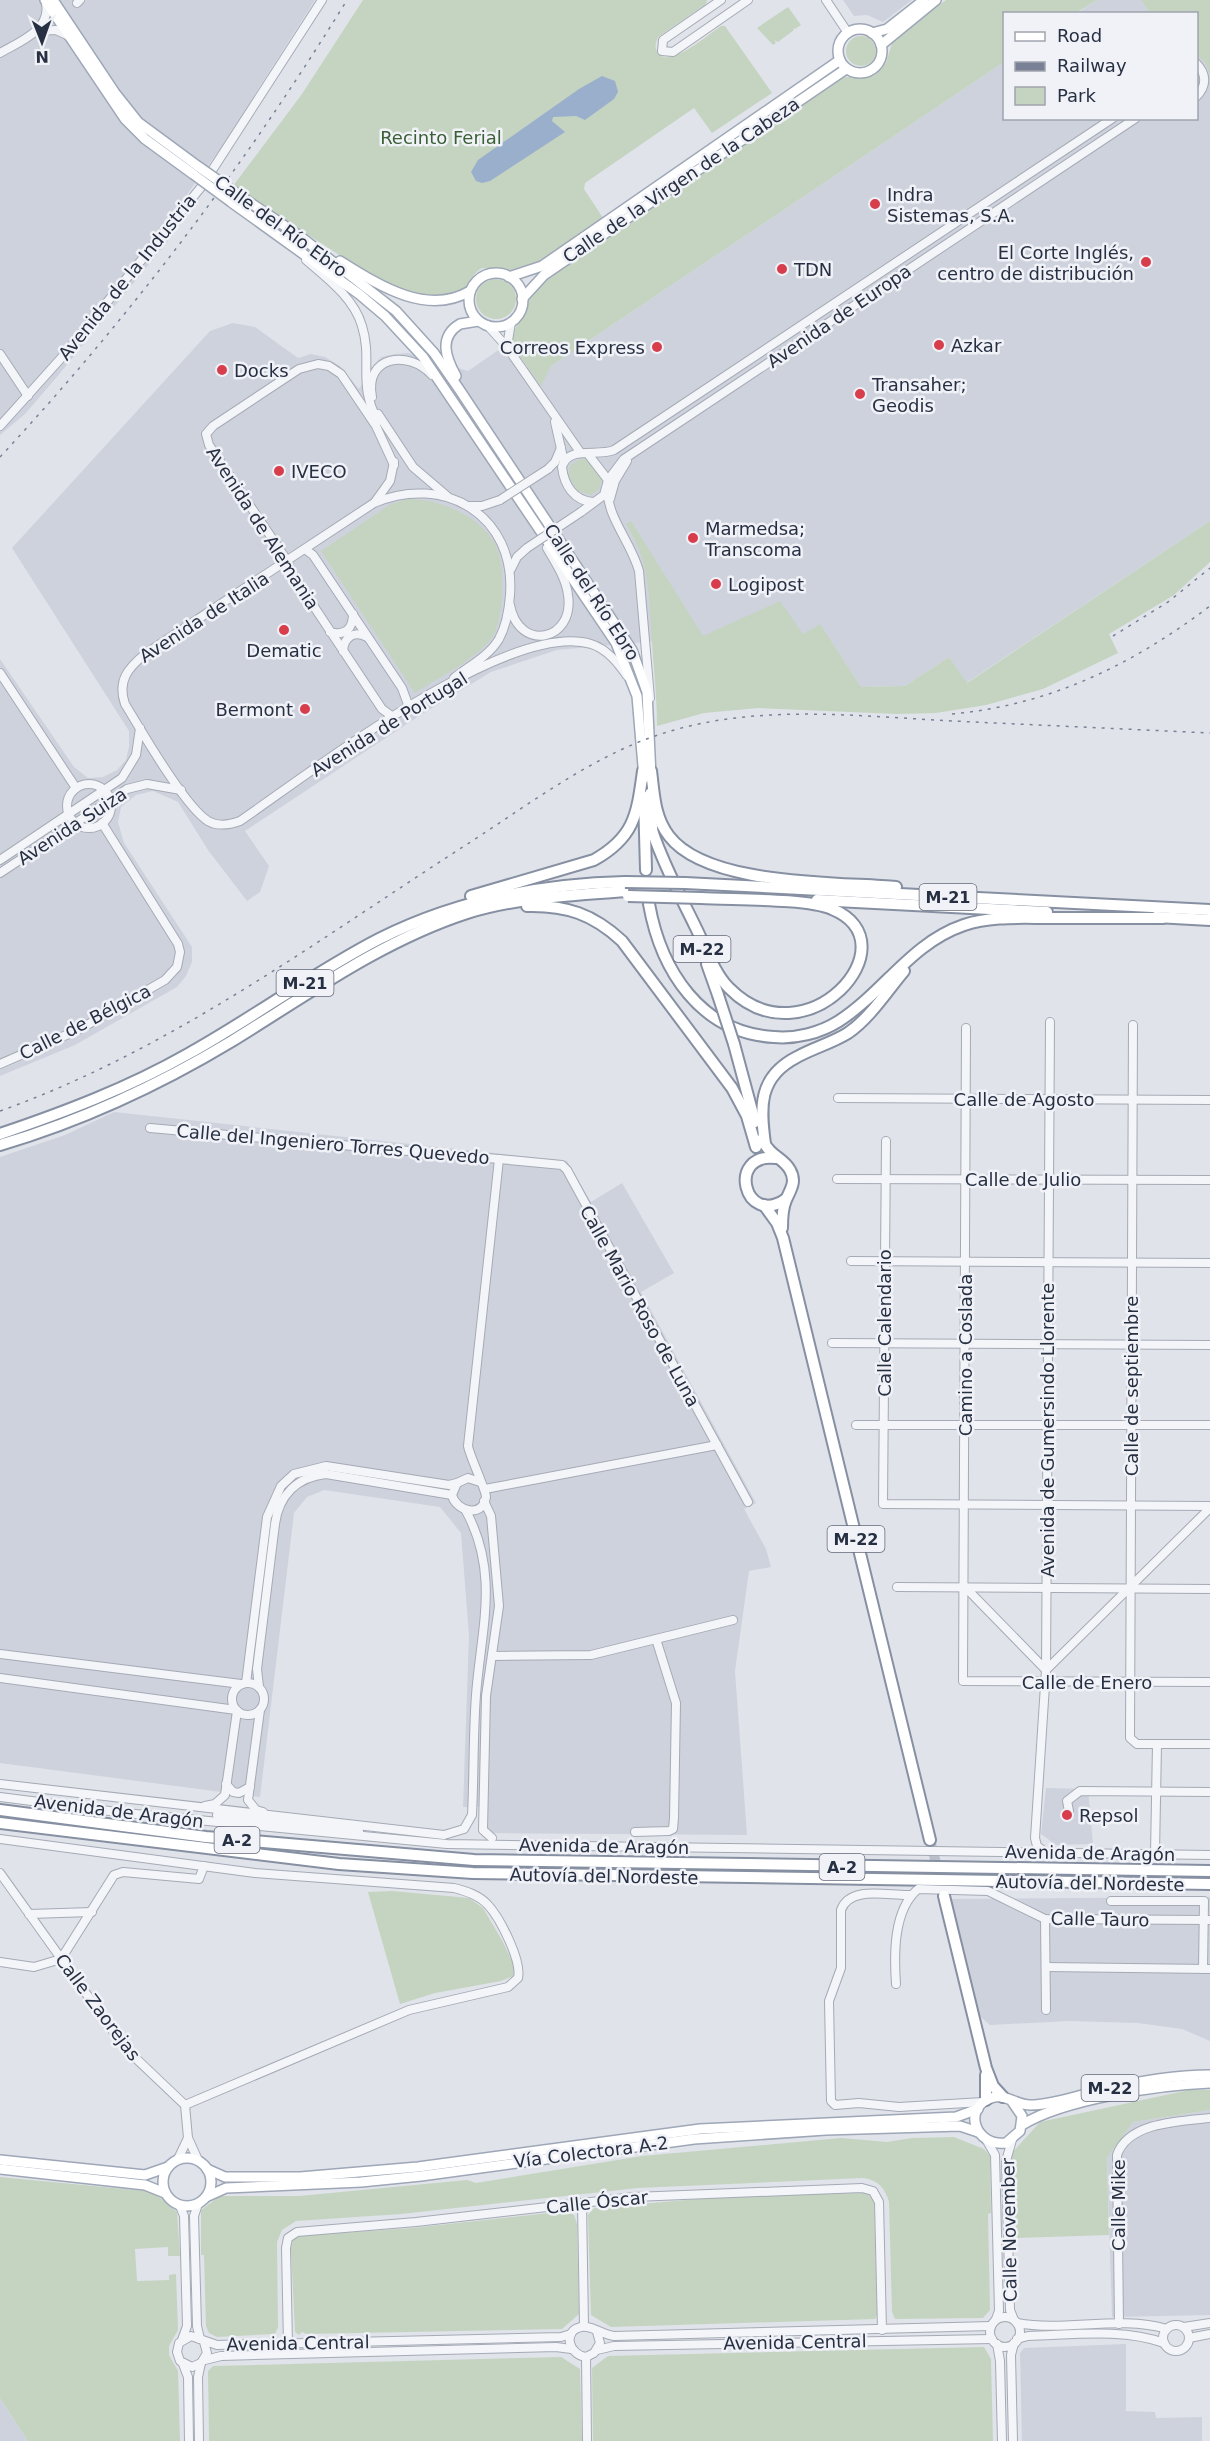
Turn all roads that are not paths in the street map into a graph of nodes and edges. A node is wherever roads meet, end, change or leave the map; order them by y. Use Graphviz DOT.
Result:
graph roads {
  1 [pos="46,0"];
  2 [pos="53,0"];
  3 [pos="322,0"];
  4 [pos="721,0"];
  5 [pos="748,0"];
  6 [pos="826,0"];
  7 [pos="924,0"];
  8 [pos="936,0"];
  9 [pos="37,31"];
  10 [pos="848,33"];
  11 [pos="872,33"];
  12 [pos="69,36"];
  13 [pos="881,45"];
  14 [pos="0,53"];
  15 [pos="840,60"];
  16 [pos="1198,64"];
  17 [pos="846,69"];
  18 [pos="1198,95"];
  19 [pos="1110,120"];
  20 [pos="1133,120"];
  21 [pos="196,170"];
  22 [pos="233,197"];
  23 [pos="270,229"];
  24 [pos="301,237"];
  25 [pos="509,277"];
  26 [pos="470,291"];
  27 [pos="522,299"];
  28 [pos="511,322"];
  29 [pos="483,323"];
  30 [pos="507,347"];
  31 [pos="0,354"];
  32 [pos="449,394"];
  33 [pos="28,396"];
  34 [pos="553,415"];
  35 [pos="0,426"];
  36 [pos="490,435"];
  37 [pos="561,447"];
  38 [pos="641,448"];
  39 [pos="584,453"];
  40 [pos="564,462"];
  41 [pos="394,465"];
  42 [pos="548,469"];
  43 [pos="607,485"];
  44 [pos="453,500"];
  45 [pos="593,502"];
  46 [pos="374,503"];
  47 [pos="522,504"];
  48 [pos="467,506"];
  49 [pos="610,509"];
  50 [pos="306,550"];
  51 [pos="288,562"];
  52 [pos="511,569"];
  53 [pos="510,600"];
  54 [pos="353,614"];
  55 [pos="330,632"];
  56 [pos="368,638"];
  57 [pos="343,651"];
  58 [pos="0,673"];
  59 [pos="454,678"];
  60 [pos="635,688"];
  61 [pos="409,707"];
  62 [pos="649,714"];
  63 [pos="393,717"];
  64 [pos="140,728"];
  65 [pos="647,771"];
  66 [pos="76,788"];
  67 [pos="104,790"];
  68 [pos="181,790"];
  69 [pos="644,797"];
  70 [pos="110,799"];
  71 [pos="68,813"];
  72 [pos="75,823"];
  73 [pos="102,823"];
  74 [pos="653,833"];
  75 [pos="0,860"];
  76 [pos="646,870"];
  77 [pos="0,873"];
  78 [pos="627,890"];
  79 [pos="700,896"];
  80 [pos="1024,900"];
  81 [pos="649,904"];
  82 [pos="685,904"];
  83 [pos="1210,910"];
  84 [pos="1163,918"];
  85 [pos="1210,920"];
  86 [pos="417,934"];
  87 [pos="380,939"];
  88 [pos="931,941"];
  89 [pos="1050,1022"];
  90 [pos="1133,1025"];
  91 [pos="966,1028"];
  92 [pos="0,1064"];
  93 [pos="838,1098"];
  94 [pos="966,1098"];
  95 [pos="1049,1098"];
  96 [pos="1133,1099"];
  97 [pos="1210,1100"];
  98 [pos="150,1128"];
  99 [pos="0,1134"];
  100 [pos="886,1141"];
  101 [pos="0,1145"];
  102 [pos="760,1146"];
  103 [pos="776,1158"];
  104 [pos="499,1159"];
  105 [pos="754,1163"];
  106 [pos="837,1179"];
  107 [pos="885,1179"];
  108 [pos="966,1179"];
  109 [pos="1050,1179"];
  110 [pos="1133,1180"];
  111 [pos="1210,1180"];
  112 [pos="786,1200"];
  113 [pos="764,1205"];
  114 [pos="783,1238"];
  115 [pos="851,1261"];
  116 [pos="884,1262"];
  117 [pos="965,1263"];
  118 [pos="1047,1263"];
  119 [pos="1131,1263"];
  120 [pos="1210,1263"];
  121 [pos="965,1342"];
  122 [pos="832,1343"];
  123 [pos="884,1344"];
  124 [pos="1047,1344"];
  125 [pos="1131,1345"];
  126 [pos="1210,1345"];
  127 [pos="884,1424"];
  128 [pos="964,1424"];
  129 [pos="856,1425"];
  130 [pos="1210,1425"];
  131 [pos="1047,1426"];
  132 [pos="1130,1426"];
  133 [pos="717,1445"];
  134 [pos="471,1461"];
  135 [pos="465,1479"];
  136 [pos="457,1483"];
  137 [pos="482,1485"];
  138 [pos="452,1495"];
  139 [pos="484,1501"];
  140 [pos="748,1502"];
  141 [pos="965,1505"];
  142 [pos="1048,1506"];
  143 [pos="1130,1506"];
  144 [pos="1210,1507"];
  145 [pos="466,1510"];
  146 [pos="964,1586"];
  147 [pos="897,1587"];
  148 [pos="1047,1587"];
  149 [pos="1131,1588"];
  150 [pos="1210,1588"];
  151 [pos="733,1620"];
  152 [pos="485,1629"];
  153 [pos="656,1639"];
  154 [pos="0,1654"];
  155 [pos="493,1656"];
  156 [pos="1046,1670"];
  157 [pos="0,1678"];
  158 [pos="963,1681"];
  159 [pos="1210,1682"];
  160 [pos="1046,1683"];
  161 [pos="1128,1683"];
  162 [pos="244,1684"];
  163 [pos="259,1687"];
  164 [pos="237,1710"];
  165 [pos="260,1710"];
  166 [pos="1157,1744"];
  167 [pos="1210,1744"];
  168 [pos="0,1784"];
  169 [pos="226,1784"];
  170 [pos="250,1787"];
  171 [pos="1156,1791"];
  172 [pos="1210,1792"];
  173 [pos="0,1797"];
  174 [pos="128,1801"];
  175 [pos="172,1805"];
  176 [pos="0,1810"];
  177 [pos="1069,1811"];
  178 [pos="275,1816"];
  179 [pos="0,1823"];
  180 [pos="635,1832"];
  181 [pos="492,1838"];
  182 [pos="1035,1838"];
  183 [pos="0,1839"];
  184 [pos="446,1840"];
  185 [pos="930,1840"];
  186 [pos="1020,1852"];
  187 [pos="1045,1852"];
  188 [pos="1155,1854"];
  189 [pos="1210,1855"];
  190 [pos="204,1866"];
  191 [pos="1210,1871"];
  192 [pos="0,1873"];
  193 [pos="1210,1884"];
  194 [pos="910,1895"];
  195 [pos="944,1896"];
  196 [pos="1111,1901"];
  197 [pos="92,1912"];
  198 [pos="29,1914"];
  199 [pos="1045,1919"];
  200 [pos="1206,1920"];
  201 [pos="61,1959"];
  202 [pos="0,1962"];
  203 [pos="1046,1967"];
  204 [pos="1206,1969"];
  205 [pos="896,1984"];
  206 [pos="1046,2010"];
  207 [pos="986,2068"];
  208 [pos="1210,2074"];
  209 [pos="1210,2083"];
  210 [pos="1007,2098"];
  211 [pos="982,2104"];
  212 [pos="185,2105"];
  213 [pos="1210,2118"];
  214 [pos="1022,2126"];
  215 [pos="978,2132"];
  216 [pos="188,2138"];
  217 [pos="1012,2140"];
  218 [pos="987,2141"];
  219 [pos="178,2159"];
  220 [pos="0,2160"];
  221 [pos="198,2160"];
  222 [pos="168,2166"];
  223 [pos="0,2169"];
  224 [pos="207,2169"];
  225 [pos="165,2193"];
  226 [pos="206,2197"];
  227 [pos="582,2203"];
  228 [pos="198,2204"];
  229 [pos="180,2206"];
  230 [pos="994,2322"];
  231 [pos="1016,2322"];
  232 [pos="1119,2324"];
  233 [pos="1210,2324"];
  234 [pos="584,2326"];
  235 [pos="1184,2327"];
  236 [pos="1167,2329"];
  237 [pos="882,2330"];
  238 [pos="597,2332"];
  239 [pos="572,2334"];
  240 [pos="1210,2334"];
  241 [pos="1189,2338"];
  242 [pos="182,2340"];
  243 [pos="202,2340"];
  244 [pos="1016,2341"];
  245 [pos="995,2342"];
  246 [pos="288,2343"];
  247 [pos="1164,2343"];
  248 [pos="571,2349"];
  249 [pos="597,2350"];
  250 [pos="586,2357"];
  251 [pos="203,2362"];
  252 [pos="183,2364"];
  253 [pos="189,2441"];
  254 [pos="199,2441"];
  255 [pos="587,2441"];
  256 [pos="1002,2441"];
  257 [pos="1013,2441"];
  1 -- 9 [label="street"];
  1 -- 12 [label="main road"];
  2 -- 21 [label="main road"];
  3 -- 33 [label="street, Avenida de la Industria"];
  4 -- 5 [label="street"];
  6 -- 10 [label="street"];
  7 -- 11 [label="main road"];
  8 -- 13 [label="main road"];
  9 -- 12 [label="street"];
  9 -- 14 [label="street"];
  10 -- 11 [label="main road"];
  10 -- 15 [label="main road"];
  11 -- 13 [label="main road"];
  12 -- 21 [label="main road"];
  13 -- 17 [label="main road"];
  15 -- 17 [label="main road"];
  15 -- 25 [label="main road, Calle de la Virgen de la Cabeza"];
  16 -- 18 [label="street"];
  17 -- 27 [label="main road, Calle de la Virgen de la Cabeza"];
  19 -- 39 [label="street, Avenida de Europa"];
  20 -- 38 [label="street, Avenida de Europa"];
  21 -- 22 [label="main road, Calle del Río Ebro, bridge"];
  22 -- 23 [label="main road, Calle del Río Ebro"];
  22 -- 24 [label="main road, Calle del Río Ebro"];
  23 -- 32 [label="main road, Calle del Río Ebro"];
  23 -- 41 [label="street"];
  24 -- 26 [label="main road"];
  24 -- 36 [label="main road, Calle del Río Ebro"];
  25 -- 26 [label="main road"];
  25 -- 27 [label="main road"];
  26 -- 29 [label="main road"];
  27 -- 28 [label="main road"];
  28 -- 29 [label="main road"];
  28 -- 30 [label="street"];
  29 -- 30 [label="street"];
  29 -- 36 [label="main road"];
  30 -- 34 [label="street"];
  31 -- 33 [label="street"];
  32 -- 44 [label="street"];
  32 -- 47 [label="main road, Calle del Río Ebro"];
  33 -- 35 [label="street, Avenida de la Industria"];
  34 -- 37 [label="street"];
  34 -- 39 [label="street"];
  36 -- 62 [label="main road, Calle del Río Ebro"];
  37 -- 40 [label="street"];
  37 -- 42 [label="street"];
  38 -- 43 [label="street, Avenida de Europa"];
  38 -- 49 [label="street"];
  39 -- 40 [label="street"];
  39 -- 43 [label="street"];
  40 -- 42 [label="street"];
  40 -- 45 [label="street"];
  41 -- 46 [label="street"];
  41 -- 51 [label="street, Avenida de Alemania"];
  42 -- 48 [label="street, bridge"];
  43 -- 45 [label="street, Avenida de Europa"];
  43 -- 49 [label="street"];
  44 -- 46 [label="street"];
  44 -- 48 [label="street"];
  45 -- 52 [label="street, Avenida de Europa, bridge"];
  46 -- 50 [label="street, Avenida de Italia"];
  47 -- 53 [label="street"];
  47 -- 60 [label="main road, Calle del Río Ebro"];
  48 -- 52 [label="street"];
  49 -- 62 [label="street"];
  50 -- 51 [label="street, Avenida de Italia"];
  50 -- 54 [label="street, Avenida de Alemania"];
  51 -- 55 [label="street, Avenida de Alemania"];
  51 -- 64 [label="street, Avenida de Italia"];
  52 -- 53 [label="street"];
  53 -- 59 [label="street"];
  54 -- 55 [label="street"];
  54 -- 56 [label="street, Avenida de Alemania"];
  55 -- 57 [label="street, Avenida de Alemania"];
  56 -- 57 [label="street"];
  56 -- 61 [label="street, Avenida de Alemania"];
  57 -- 63 [label="street, Avenida de Alemania"];
  58 -- 66 [label="street"];
  59 -- 60 [label="street, Avenida de Portugal"];
  59 -- 61 [label="street, Avenida de Portugal"];
  60 -- 65 [label="main road, Calle del Río Ebro"];
  61 -- 63 [label="street, Avenida de Portugal"];
  62 -- 65 [label="main road, Calle del Río Ebro"];
  63 -- 68 [label="street, Avenida de Portugal"];
  64 -- 67 [label="street, Avenida Suiza"];
  64 -- 68 [label="street"];
  65 -- 69 [label="main road, Calle del Río Ebro"];
  65 -- 74 [label="main road, Calle del Río Ebro"];
  65 -- 80 [label="highway"];
  65 -- 87 [label="highway"];
  66 -- 67 [label="street"];
  66 -- 71 [label="street"];
  67 -- 70 [label="street"];
  67 -- 71 [label="street, Avenida Suiza"];
  68 -- 70 [label="street, Avenida Suiza"];
  69 -- 74 [label="main road, Calle del Río Ebro"];
  69 -- 76 [label="highway"];
  70 -- 72 [label="street, Avenida Suiza"];
  70 -- 73 [label="street"];
  71 -- 72 [label="street"];
  71 -- 75 [label="street, Avenida Suiza"];
  72 -- 73 [label="street"];
  72 -- 77 [label="street, Avenida Suiza"];
  73 -- 92 [label="street, Calle de Bélgica"];
  74 -- 82 [label="highway, M-22"];
  78 -- 79 [label="highway, M-21"];
  78 -- 80 [label="highway, M-21, bridge"];
  78 -- 86 [label="highway, M-21"];
  78 -- 87 [label="highway, M-21"];
  79 -- 82 [label="highway"];
  79 -- 84 [label="highway, M-21"];
  80 -- 83 [label="highway, M-21"];
  81 -- 88 [label="highway"];
  82 -- 102 [label="highway, M-22, bridge"];
  84 -- 85 [label="highway, M-21"];
  84 -- 88 [label="highway"];
  86 -- 101 [label="highway, M-21"];
  86 -- 102 [label="highway"];
  87 -- 99 [label="highway, M-21"];
  88 -- 102 [label="highway"];
  89 -- 95 [label="street, Avenida de Gumersindo Llorente"];
  90 -- 96 [label="street, Calle de septiembre"];
  91 -- 94 [label="street, Camino a Coslada"];
  93 -- 94 [label="street, Calle de Agosto"];
  94 -- 95 [label="street, Calle de Agosto"];
  94 -- 108 [label="street, Camino a Coslada"];
  95 -- 96 [label="street, Calle de Agosto"];
  95 -- 109 [label="street, Avenida de Gumersindo Llorente"];
  96 -- 97 [label="street, Calle de Agosto"];
  96 -- 110 [label="street, Calle de septiembre"];
  98 -- 104 [label="street, Calle del Ingeniero Torres Quevedo"];
  100 -- 107 [label="street, Calle Calendario"];
  102 -- 103 [label="highway, M-22"];
  102 -- 105 [label="highway, M-22"];
  103 -- 105 [label="highway"];
  103 -- 112 [label="highway, M-22"];
  104 -- 133 [label="street, Calle Mario Roso de Luna"];
  104 -- 134 [label="street, Calle del Ingeniero Torres Quevedo"];
  105 -- 113 [label="highway, M-22"];
  106 -- 107 [label="street, Calle de Julio"];
  107 -- 108 [label="street, Calle de Julio"];
  107 -- 116 [label="street, Calle Calendario"];
  108 -- 109 [label="street, Calle de Julio"];
  108 -- 117 [label="street, Camino a Coslada"];
  109 -- 110 [label="street, Calle de Julio"];
  109 -- 118 [label="street, Avenida de Gumersindo Llorente"];
  110 -- 111 [label="street, Calle de Julio"];
  110 -- 119 [label="street, Calle de septiembre"];
  112 -- 113 [label="highway"];
  112 -- 114 [label="highway, M-22"];
  113 -- 114 [label="highway, M-22"];
  114 -- 185 [label="highway, M-22"];
  115 -- 116 [label="street"];
  116 -- 117 [label="street"];
  116 -- 123 [label="street, Calle Calendario"];
  117 -- 118 [label="street"];
  117 -- 121 [label="street, Camino a Coslada"];
  118 -- 119 [label="street"];
  118 -- 124 [label="street, Avenida de Gumersindo Llorente"];
  119 -- 120 [label="street"];
  119 -- 125 [label="street, Calle de septiembre"];
  121 -- 123 [label="street"];
  121 -- 124 [label="street"];
  121 -- 128 [label="street, Camino a Coslada"];
  122 -- 123 [label="street"];
  123 -- 127 [label="street, Calle Calendario"];
  124 -- 125 [label="street"];
  124 -- 131 [label="street, Avenida de Gumersindo Llorente"];
  125 -- 126 [label="street"];
  125 -- 132 [label="street, Calle de septiembre"];
  127 -- 128 [label="street"];
  127 -- 129 [label="street"];
  127 -- 141 [label="street, Calle Calendario"];
  128 -- 131 [label="street"];
  128 -- 141 [label="street, Camino a Coslada"];
  130 -- 132 [label="street"];
  131 -- 132 [label="street"];
  131 -- 142 [label="street, Avenida de Gumersindo Llorente"];
  132 -- 143 [label="street, Calle de septiembre"];
  133 -- 137 [label="street"];
  133 -- 140 [label="street, Calle Mario Roso de Luna"];
  134 -- 135 [label="street, Calle del Ingeniero Torres Quevedo"];
  134 -- 137 [label="street, Calle del Ingeniero Torres Quevedo"];
  135 -- 136 [label="street"];
  135 -- 137 [label="street"];
  136 -- 138 [label="street"];
  136 -- 162 [label="street"];
  137 -- 139 [label="street"];
  138 -- 145 [label="street"];
  138 -- 163 [label="street"];
  139 -- 145 [label="street"];
  139 -- 155 [label="street"];
  141 -- 142 [label="street"];
  141 -- 146 [label="street, Camino a Coslada"];
  142 -- 143 [label="street"];
  142 -- 148 [label="street, Avenida de Gumersindo Llorente"];
  143 -- 144 [label="street"];
  143 -- 149 [label="street, Calle de septiembre"];
  144 -- 149 [label="street"];
  145 -- 152 [label="street"];
  146 -- 147 [label="street"];
  146 -- 148 [label="street"];
  146 -- 156 [label="street"];
  146 -- 158 [label="street, Camino a Coslada"];
  148 -- 149 [label="street"];
  148 -- 156 [label="street, Avenida de Gumersindo Llorente"];
  149 -- 150 [label="street"];
  149 -- 156 [label="street"];
  149 -- 161 [label="street, Calle de septiembre"];
  151 -- 153 [label="street"];
  152 -- 155 [label="street"];
  152 -- 184 [label="street"];
  153 -- 155 [label="street"];
  153 -- 180 [label="street"];
  154 -- 162 [label="street"];
  155 -- 181 [label="street"];
  156 -- 160 [label="street, Avenida de Gumersindo Llorente"];
  157 -- 164 [label="street"];
  158 -- 160 [label="street, Calle de Enero"];
  159 -- 161 [label="street, Calle de Enero"];
  160 -- 161 [label="street, Calle de Enero"];
  160 -- 182 [label="street, Avenida de Gumersindo Llorente"];
  161 -- 166 [label="street, Calle de septiembre"];
  162 -- 163 [label="street"];
  162 -- 164 [label="street"];
  163 -- 165 [label="street"];
  164 -- 165 [label="street"];
  164 -- 169 [label="street"];
  165 -- 170 [label="street"];
  166 -- 167 [label="street"];
  166 -- 171 [label="street"];
  168 -- 174 [label="street"];
  169 -- 170 [label="street"];
  169 -- 175 [label="street"];
  170 -- 178 [label="street"];
  171 -- 172 [label="street"];
  171 -- 177 [label="street"];
  171 -- 188 [label="street"];
  173 -- 184 [label="street, Avenida de Aragón"];
  174 -- 175 [label="street"];
  174 -- 184 [label="street"];
  175 -- 178 [label="street"];
  176 -- 191 [label="highway, Autovía del Nordeste / A-2"];
  178 -- 184 [label="street"];
  179 -- 193 [label="highway, Autovía del Nordeste / A-2"];
  182 -- 186 [label="street"];
  182 -- 187 [label="street"];
  183 -- 190 [label="street"];
  184 -- 186 [label="street, Avenida de Aragón"];
  186 -- 187 [label="street, Avenida de Aragón"];
  187 -- 188 [label="street, Avenida de Aragón"];
  188 -- 189 [label="street, Avenida de Aragón"];
  190 -- 197 [label="street"];
  190 -- 212 [label="street"];
  192 -- 198 [label="street, Calle Zaorejas"];
  194 -- 199 [label="street, Calle Tauro"];
  194 -- 205 [label="street"];
  194 -- 211 [label="street, Calle Tauro"];
  195 -- 207 [label="highway"];
  196 -- 200 [label="street"];
  197 -- 198 [label="street"];
  197 -- 201 [label="street"];
  198 -- 201 [label="street, Calle Zaorejas"];
  199 -- 200 [label="street, Calle Tauro"];
  199 -- 203 [label="street"];
  200 -- 204 [label="street"];
  201 -- 202 [label="street"];
  201 -- 212 [label="street, Calle Zaorejas"];
  203 -- 204 [label="street"];
  203 -- 206 [label="street"];
  207 -- 210 [label="highway"];
  207 -- 211 [label="highway"];
  208 -- 210 [label="main road, M-22"];
  209 -- 214 [label="main road, M-22"];
  210 -- 211 [label="main road, M-22"];
  210 -- 214 [label="main road"];
  211 -- 215 [label="main road"];
  211 -- 224 [label="main road, Vía Colectora A-2"];
  212 -- 216 [label="street"];
  213 -- 232 [label="street, Calle Mike"];
  214 -- 217 [label="main road, M-22"];
  215 -- 218 [label="main road"];
  215 -- 226 [label="main road, Vía Colectora A-2"];
  216 -- 219 [label="street"];
  216 -- 221 [label="street"];
  217 -- 218 [label="main road"];
  217 -- 231 [label="street, Calle November"];
  218 -- 230 [label="street, Calle November"];
  219 -- 221 [label="main road"];
  219 -- 222 [label="main road"];
  220 -- 222 [label="main road"];
  221 -- 224 [label="main road"];
  222 -- 225 [label="main road"];
  223 -- 225 [label="main road"];
  224 -- 226 [label="main road"];
  225 -- 229 [label="main road"];
  226 -- 228 [label="main road"];
  227 -- 234 [label="street"];
  227 -- 237 [label="street, Calle Óscar"];
  227 -- 246 [label="street, Calle Óscar"];
  228 -- 229 [label="main road"];
  228 -- 243 [label="street"];
  229 -- 242 [label="street"];
  230 -- 231 [label="street"];
  230 -- 237 [label="street, Avenida Central"];
  230 -- 245 [label="street"];
  231 -- 232 [label="street"];
  231 -- 244 [label="street"];
  232 -- 236 [label="street"];
  233 -- 235 [label="street"];
  234 -- 238 [label="street"];
  234 -- 239 [label="street"];
  235 -- 236 [label="street"];
  235 -- 241 [label="street"];
  236 -- 247 [label="street"];
  237 -- 238 [label="street, Avenida Central"];
  238 -- 249 [label="street"];
  239 -- 246 [label="street, Avenida Central"];
  239 -- 248 [label="street"];
  240 -- 241 [label="street"];
  241 -- 247 [label="street"];
  242 -- 243 [label="street"];
  242 -- 252 [label="street"];
  243 -- 246 [label="street, Avenida Central"];
  243 -- 251 [label="street"];
  244 -- 245 [label="street"];
  244 -- 247 [label="street"];
  244 -- 257 [label="street"];
  245 -- 249 [label="street, Avenida Central"];
  245 -- 256 [label="street"];
  248 -- 250 [label="street"];
  248 -- 251 [label="street, Avenida Central"];
  249 -- 250 [label="street"];
  250 -- 255 [label="street"];
  251 -- 252 [label="street"];
  251 -- 254 [label="street"];
  252 -- 253 [label="street"];
}
